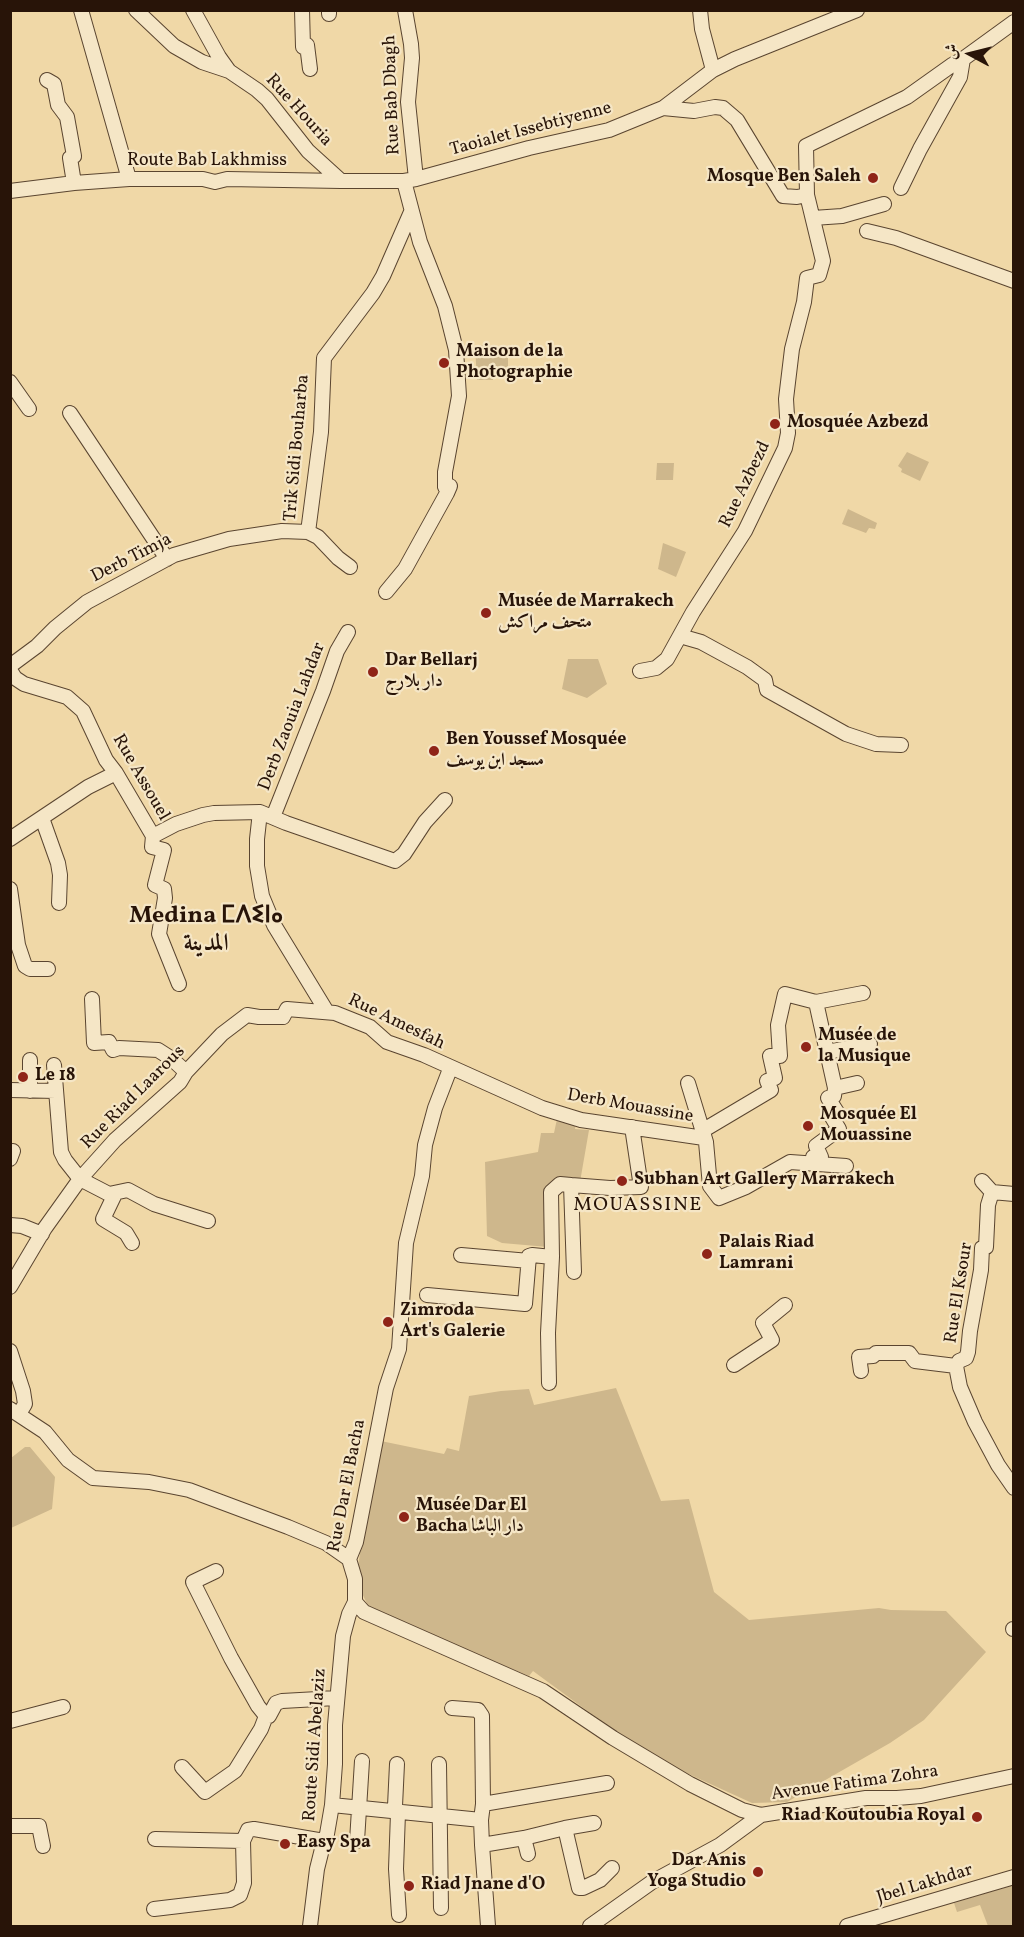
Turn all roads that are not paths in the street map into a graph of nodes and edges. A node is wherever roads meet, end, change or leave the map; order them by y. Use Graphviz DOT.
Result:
graph roads {
  1 [pos="81,10"];
  2 [pos="136,10"];
  3 [pos="193,10"];
  4 [pos="302,10"];
  5 [pos="405,10"];
  6 [pos="700,10"];
  7 [pos="857,10"];
  8 [pos="1014,22"];
  9 [pos="963,59"];
  10 [pos="310,69"];
  11 [pos="713,70"];
  12 [pos="229,71"];
  13 [pos="47,80"];
  14 [pos="663,108"];
  15 [pos="129,179"];
  16 [pos="410,180"];
  17 [pos="341,181"];
  18 [pos="74,183"];
  19 [pos="901,188"];
  20 [pos="10,191"];
  21 [pos="807,195"];
  22 [pos="884,204"];
  23 [pos="411,212"];
  24 [pos="813,218"];
  25 [pos="867,231"];
  26 [pos="1014,280"];
  27 [pos="10,382"];
  28 [pos="29,409"];
  29 [pos="69,413"];
  30 [pos="117,483"];
  31 [pos="105,491"];
  32 [pos="308,532"];
  33 [pos="167,560"];
  34 [pos="350,567"];
  35 [pos="386,592"];
  36 [pos="348,632"];
  37 [pos="680,636"];
  38 [pos="10,668"];
  39 [pos="640,671"];
  40 [pos="901,746"];
  41 [pos="116,773"];
  42 [pos="445,800"];
  43 [pos="267,815"];
  44 [pos="42,818"];
  45 [pos="153,836"];
  46 [pos="10,838"];
  47 [pos="10,889"];
  48 [pos="59,903"];
  49 [pos="16,958"];
  50 [pos="48,969"];
  51 [pos="179,984"];
  52 [pos="863,993"];
  53 [pos="92,999"];
  54 [pos="816,1002"];
  55 [pos="327,1012"];
  56 [pos="870,1044"];
  57 [pos="827,1052"];
  58 [pos="30,1060"];
  59 [pos="54,1065"];
  60 [pos="450,1069"];
  61 [pos="186,1072"];
  62 [pos="688,1083"];
  63 [pos="857,1083"];
  64 [pos="835,1088"];
  65 [pos="10,1090"];
  66 [pos="30,1091"];
  67 [pos="56,1091"];
  68 [pos="632,1128"];
  69 [pos="703,1135"];
  70 [pos="814,1164"];
  71 [pos="846,1166"];
  72 [pos="80,1179"];
  73 [pos="982,1181"];
  74 [pos="571,1185"];
  75 [pos="992,1192"];
  76 [pos="115,1194"];
  77 [pos="1014,1194"];
  78 [pos="208,1221"];
  79 [pos="10,1225"];
  80 [pos="42,1234"];
  81 [pos="132,1243"];
  82 [pos="461,1255"];
  83 [pos="552,1257"];
  84 [pos="529,1261"];
  85 [pos="574,1272"];
  86 [pos="12,1283"];
  87 [pos="427,1295"];
  88 [pos="785,1305"];
  89 [pos="10,1351"];
  90 [pos="734,1365"];
  91 [pos="956,1366"];
  92 [pos="861,1371"];
  93 [pos="549,1383"];
  94 [pos="15,1411"];
  95 [pos="1014,1488"];
  96 [pos="349,1559"];
  97 [pos="216,1571"];
  98 [pos="355,1602"];
  99 [pos="336,1698"];
  100 [pos="63,1707"];
  101 [pos="452,1708"];
  102 [pos="266,1716"];
  103 [pos="10,1721"];
  104 [pos="362,1761"];
  105 [pos="397,1764"];
  106 [pos="439,1764"];
  107 [pos="182,1767"];
  108 [pos="1014,1776"];
  109 [pos="607,1783"];
  110 [pos="483,1804"];
  111 [pos="332,1805"];
  112 [pos="359,1808"];
  113 [pos="398,1813"];
  114 [pos="761,1815"];
  115 [pos="440,1817"];
  116 [pos="481,1820"];
  117 [pos="594,1823"];
  118 [pos="10,1826"];
  119 [pos="566,1828"];
  120 [pos="524,1838"];
  121 [pos="155,1839"];
  122 [pos="243,1841"];
  123 [pos="324,1841"];
  124 [pos="357,1841"];
  125 [pos="482,1845"];
  126 [pos="43,1846"];
  127 [pos="528,1854"];
  128 [pos="612,1868"];
  129 [pos="1014,1877"];
  130 [pos="441,1908"];
  131 [pos="154,1910"];
  132 [pos="399,1915"];
  133 [pos="310,1926"];
  134 [pos="488,1926"];
  135 [pos="590,1926"];
  136 [pos="847,1926"];
  1 -- 15 [label="street"];
  2 -- 12 [label="street, Rue Houria"];
  3 -- 12 [label="street"];
  4 -- 10 [label="street"];
  5 -- 16 [label="street, Rue Bab Dbagh"];
  6 -- 11 [label="street"];
  7 -- 11 [label="street, Taoialet Issebtiyenne"];
  8 -- 9 [label="street"];
  9 -- 19 [label="street"];
  9 -- 21 [label="street, Rue Azbezd"];
  11 -- 14 [label="street, Taoialet Issebtiyenne"];
  12 -- 17 [label="street, Rue Houria"];
  13 -- 18 [label="street"];
  14 -- 16 [label="street, Taoialet Issebtiyenne"];
  14 -- 21 [label="street"];
  15 -- 17 [label="street, Route Bab Lakhmiss"];
  15 -- 18 [label="street, Route Bab Lakhmiss"];
  16 -- 17 [label="street, Route Bab Lakhmiss"];
  16 -- 23 [label="street, Rue Bab Dbagh"];
  18 -- 20 [label="street, Route Bab Lakhmiss"];
  21 -- 24 [label="street, Rue Azbezd"];
  22 -- 24 [label="street"];
  23 -- 32 [label="street, Trik Sidi Bouharba"];
  23 -- 35 [label="street, Rue Bab Dbagh"];
  24 -- 37 [label="street, Rue Azbezd"];
  25 -- 26 [label="street"];
  27 -- 28 [label="street"];
  29 -- 30 [label="street"];
  30 -- 31 [label="street"];
  30 -- 33 [label="street"];
  32 -- 33 [label="street, Derb Timja"];
  32 -- 34 [label="street"];
  33 -- 38 [label="street, Derb Timja"];
  36 -- 43 [label="street, Derb Zaouia Lahdar"];
  37 -- 39 [label="street, Rue Azbezd"];
  37 -- 40 [label="street"];
  38 -- 41 [label="street, Rue Assouel"];
  41 -- 44 [label="street"];
  41 -- 45 [label="street, Rue Assouel"];
  42 -- 43 [label="street, Rue Assouel"];
  43 -- 45 [label="street, Rue Assouel"];
  43 -- 55 [label="street, Rue Amesfah"];
  44 -- 46 [label="street"];
  44 -- 48 [label="street"];
  45 -- 51 [label="street"];
  47 -- 49 [label="street"];
  49 -- 50 [label="street"];
  52 -- 54 [label="street"];
  53 -- 61 [label="street"];
  54 -- 57 [label="street"];
  54 -- 69 [label="street"];
  55 -- 60 [label="street, Rue Amesfah"];
  55 -- 61 [label="street, Rue Riad Laarous"];
  56 -- 57 [label="street"];
  57 -- 64 [label="street"];
  58 -- 66 [label="street"];
  59 -- 67 [label="street"];
  60 -- 68 [label="street, Derb Mouassine"];
  60 -- 96 [label="street, Rue Dar El Bacha"];
  61 -- 72 [label="street, Rue Riad Laarous"];
  62 -- 69 [label="street"];
  63 -- 64 [label="street"];
  64 -- 70 [label="street"];
  65 -- 66 [label="street"];
  66 -- 67 [label="street"];
  67 -- 72 [label="street"];
  68 -- 69 [label="street, Derb Mouassine"];
  68 -- 74 [label="street"];
  69 -- 70 [label="street"];
  70 -- 71 [label="street"];
  72 -- 76 [label="street"];
  72 -- 80 [label="street, Rue Riad Laarous"];
  73 -- 75 [label="street"];
  74 -- 83 [label="street"];
  74 -- 85 [label="street"];
  75 -- 77 [label="street"];
  75 -- 91 [label="street, Rue El Ksour"];
  76 -- 78 [label="street"];
  76 -- 81 [label="street"];
  79 -- 80 [label="street"];
  80 -- 86 [label="street, Rue Riad Laarous"];
  82 -- 84 [label="street"];
  83 -- 84 [label="street"];
  83 -- 93 [label="street"];
  84 -- 87 [label="street"];
  88 -- 90 [label="street"];
  89 -- 94 [label="street"];
  91 -- 92 [label="street"];
  91 -- 95 [label="street, Rue El Ksour"];
  94 -- 96 [label="street"];
  96 -- 98 [label="street, Rue Dar El Bacha"];
  97 -- 102 [label="street"];
  98 -- 99 [label="street, Route Sidi Abelaziz"];
  98 -- 114 [label="street"];
  99 -- 102 [label="street"];
  99 -- 111 [label="street, Route Sidi Abelaziz"];
  100 -- 103 [label="street"];
  101 -- 110 [label="street"];
  102 -- 107 [label="street"];
  104 -- 112 [label="street"];
  105 -- 113 [label="street"];
  106 -- 115 [label="street"];
  108 -- 114 [label="street, Avenue Fatima Zohra"];
  109 -- 110 [label="street"];
  110 -- 116 [label="street"];
  111 -- 112 [label="street"];
  111 -- 123 [label="street, Route Sidi Abelaziz"];
  112 -- 113 [label="street"];
  112 -- 124 [label="street"];
  113 -- 115 [label="street"];
  113 -- 132 [label="street"];
  114 -- 135 [label="street, Avenue Fatima Zohra"];
  115 -- 116 [label="street"];
  115 -- 130 [label="street"];
  116 -- 125 [label="street"];
  117 -- 119 [label="street"];
  118 -- 126 [label="street"];
  119 -- 120 [label="street"];
  119 -- 128 [label="street"];
  120 -- 125 [label="street"];
  120 -- 127 [label="street"];
  121 -- 122 [label="street"];
  122 -- 123 [label="street"];
  122 -- 131 [label="street"];
  123 -- 133 [label="street, Route Sidi Abelaziz"];
  125 -- 134 [label="street"];
  129 -- 136 [label="street, Jbel Lakhdar"];
}
